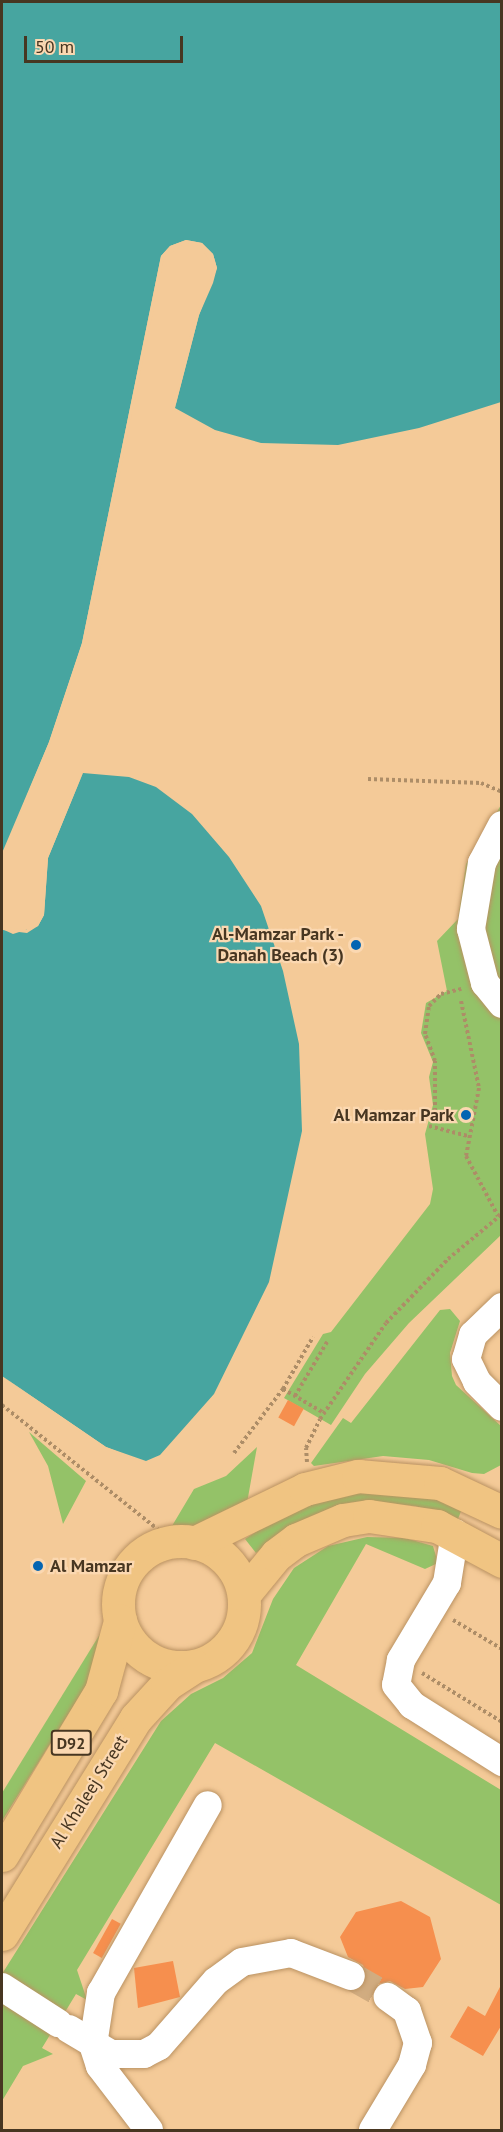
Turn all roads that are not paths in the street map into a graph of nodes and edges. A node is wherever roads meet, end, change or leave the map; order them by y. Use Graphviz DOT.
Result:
graph roads {
  1 [pos="501,825"];
  2 [pos="493,993"];
  3 [pos="501,1307"];
  4 [pos="501,1407"];
  5 [pos="498,1504"];
  6 [pos="463,1538"];
  7 [pos="183,1542"];
  8 [pos="501,1561"];
  9 [pos="244,1594"];
  10 [pos="120,1621"];
  11 [pos="195,1666"];
  12 [pos="501,1762"];
  13 [pos="208,1805"];
  14 [pos="2,1856"];
  15 [pos="2,1934"];
  16 [pos="351,1976"];
  17 [pos="2,1987"];
  18 [pos="388,1996"];
  19 [pos="93,2045"];
  20 [pos="149,2130"];
  21 [pos="373,2130"];
  1 -- 2 [label="lane"];
  3 -- 4 [label="lane"];
  5 -- 6 [label="main road"];
  5 -- 7 [label="main road"];
  6 -- 8 [label="main road"];
  6 -- 9 [label="main road"];
  6 -- 12 [label="lane"];
  7 -- 9 [label="main road"];
  7 -- 10 [label="main road"];
  9 -- 11 [label="main road"];
  10 -- 11 [label="main road"];
  10 -- 14 [label="main road, D92"];
  11 -- 15 [label="main road, Al Khaleej Street / D92"];
  13 -- 19 [label="lane"];
  16 -- 19 [label="lane"];
  17 -- 19 [label="lane"];
  18 -- 21 [label="lane"];
  19 -- 20 [label="lane"];
}
